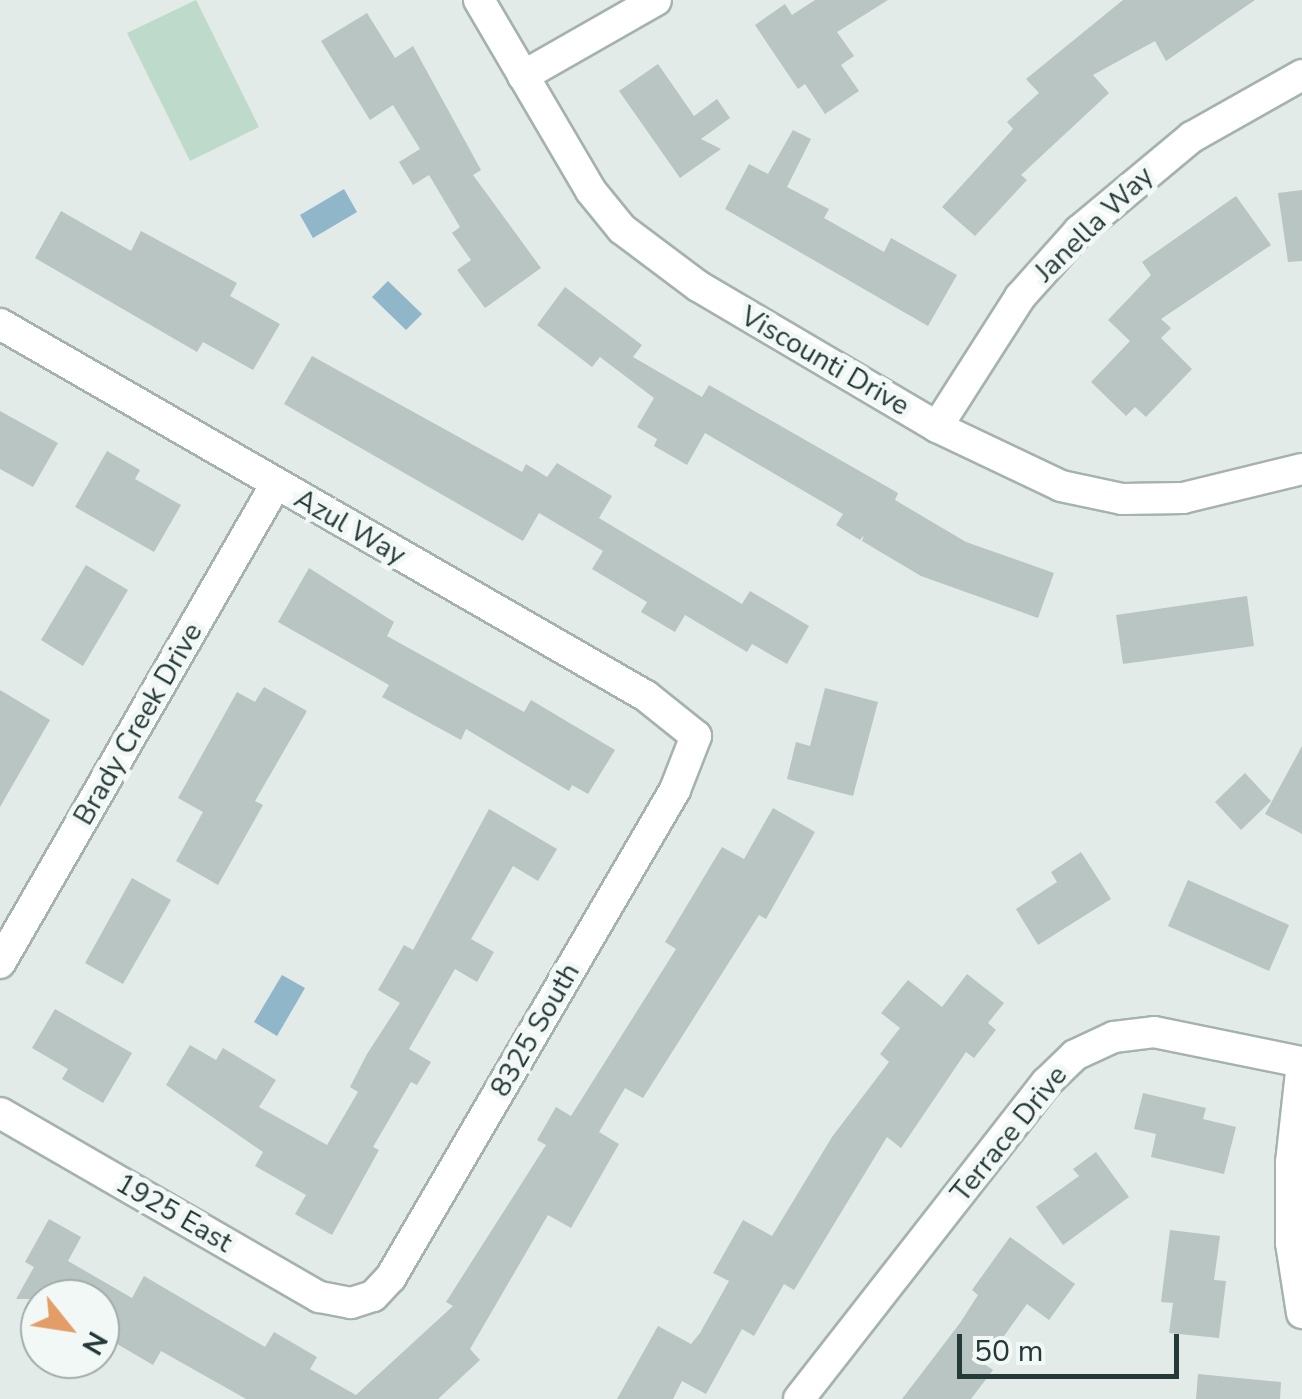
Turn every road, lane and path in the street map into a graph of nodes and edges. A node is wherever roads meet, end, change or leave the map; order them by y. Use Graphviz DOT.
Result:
graph roads {
  1 [pos="479,0"];
  2 [pos="656,0"];
  3 [pos="1302,75"];
  4 [pos="523,76"];
  5 [pos="0,324"];
  6 [pos="937,427"];
  7 [pos="1302,468"];
  8 [pos="276,484"];
  9 [pos="696,736"];
  10 [pos="0,964"];
  11 [pos="1302,1062"];
  12 [pos="0,1113"];
  13 [pos="1296,1162"];
  14 [pos="352,1303"];
  15 [pos="1302,1313"];
  16 [pos="798,1399"];
  1 -- 4 [label="street, Viscounti Drive"];
  2 -- 4 [label="street"];
  3 -- 6 [label="street, Janella Way"];
  4 -- 6 [label="street, Viscounti Drive"];
  5 -- 8 [label="street, Azul Way"];
  6 -- 7 [label="street, Viscounti Drive"];
  8 -- 9 [label="street, Azul Way"];
  8 -- 10 [label="street, Brady Creek Drive"];
  9 -- 14 [label="street, 8325 South"];
  11 -- 13 [label="street"];
  11 -- 16 [label="street, Terrace Drive"];
  12 -- 14 [label="street, 1925 East"];
  13 -- 15 [label="street"];
}
